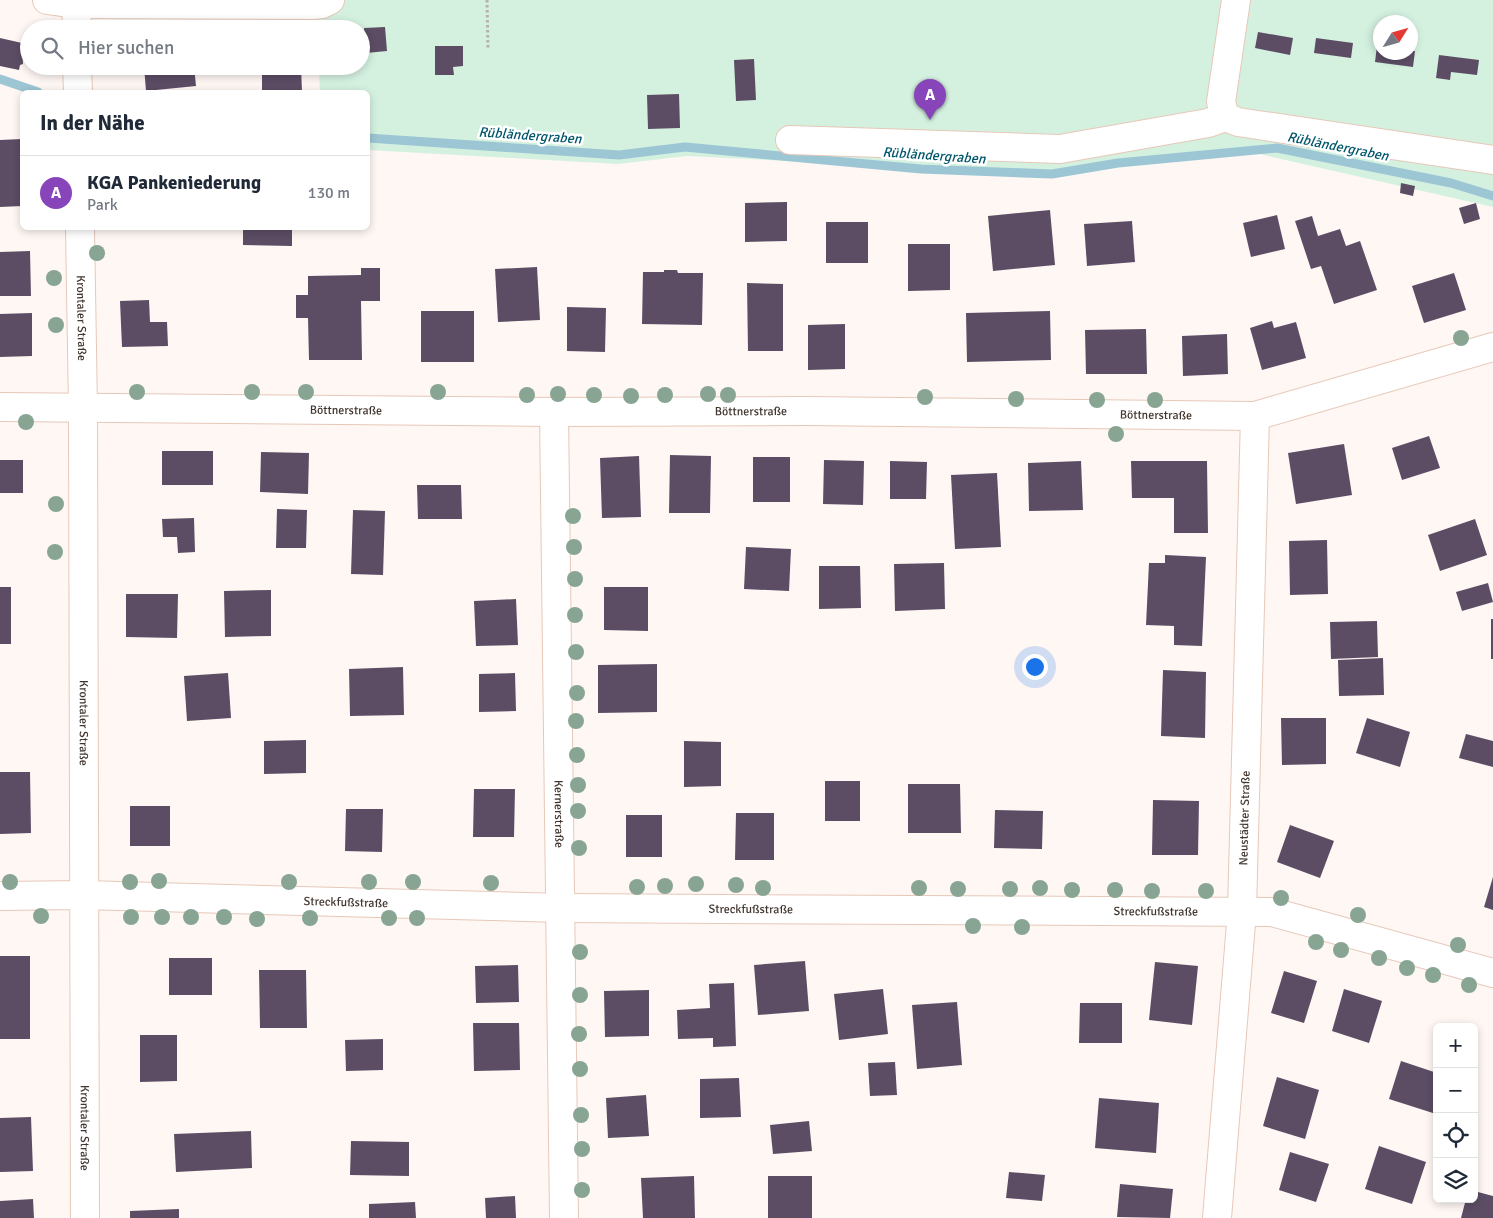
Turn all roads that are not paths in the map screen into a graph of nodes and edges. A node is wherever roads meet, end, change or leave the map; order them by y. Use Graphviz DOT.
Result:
graph roads {
  1 [pos="47,0"];
  2 [pos="1236,0"];
  3 [pos="322,2"];
  4 [pos="77,11"];
  5 [pos="78,75"];
  6 [pos="78,90"];
  7 [pos="1225,117"];
  8 [pos="790,140"];
  9 [pos="1493,160"];
  10 [pos="80,230"];
  11 [pos="1493,347"];
  12 [pos="0,407"];
  13 [pos="83,409"];
  14 [pos="554,412"];
  15 [pos="1254,416"];
  16 [pos="84,895"];
  17 [pos="0,896"];
  18 [pos="561,908"];
  19 [pos="1242,911"];
  20 [pos="1493,973"];
  21 [pos="85,1218"];
  22 [pos="564,1218"];
  23 [pos="1217,1218"];
  1 -- 4 [label="street"];
  2 -- 7 [label="street"];
  3 -- 4 [label="street"];
  5 -- 6 [label="street"];
  7 -- 8 [label="street"];
  7 -- 9 [label="street"];
  10 -- 13 [label="street, Krontaler Straße"];
  11 -- 15 [label="street, Böttnerstraße"];
  12 -- 13 [label="street, Böttnerstraße"];
  13 -- 14 [label="street, Böttnerstraße"];
  13 -- 16 [label="street, Krontaler Straße"];
  14 -- 15 [label="street, Böttnerstraße"];
  14 -- 18 [label="street, Kernerstraße"];
  15 -- 19 [label="street, Neustädter Straße"];
  16 -- 17 [label="street, Streckfußstraße"];
  16 -- 18 [label="street, Streckfußstraße"];
  16 -- 21 [label="street, Krontaler Straße"];
  18 -- 19 [label="street, Streckfußstraße"];
  18 -- 22 [label="street, Kernerstraße"];
  19 -- 20 [label="street, Streckfußstraße"];
  19 -- 23 [label="street, Neustädter Straße"];
}
